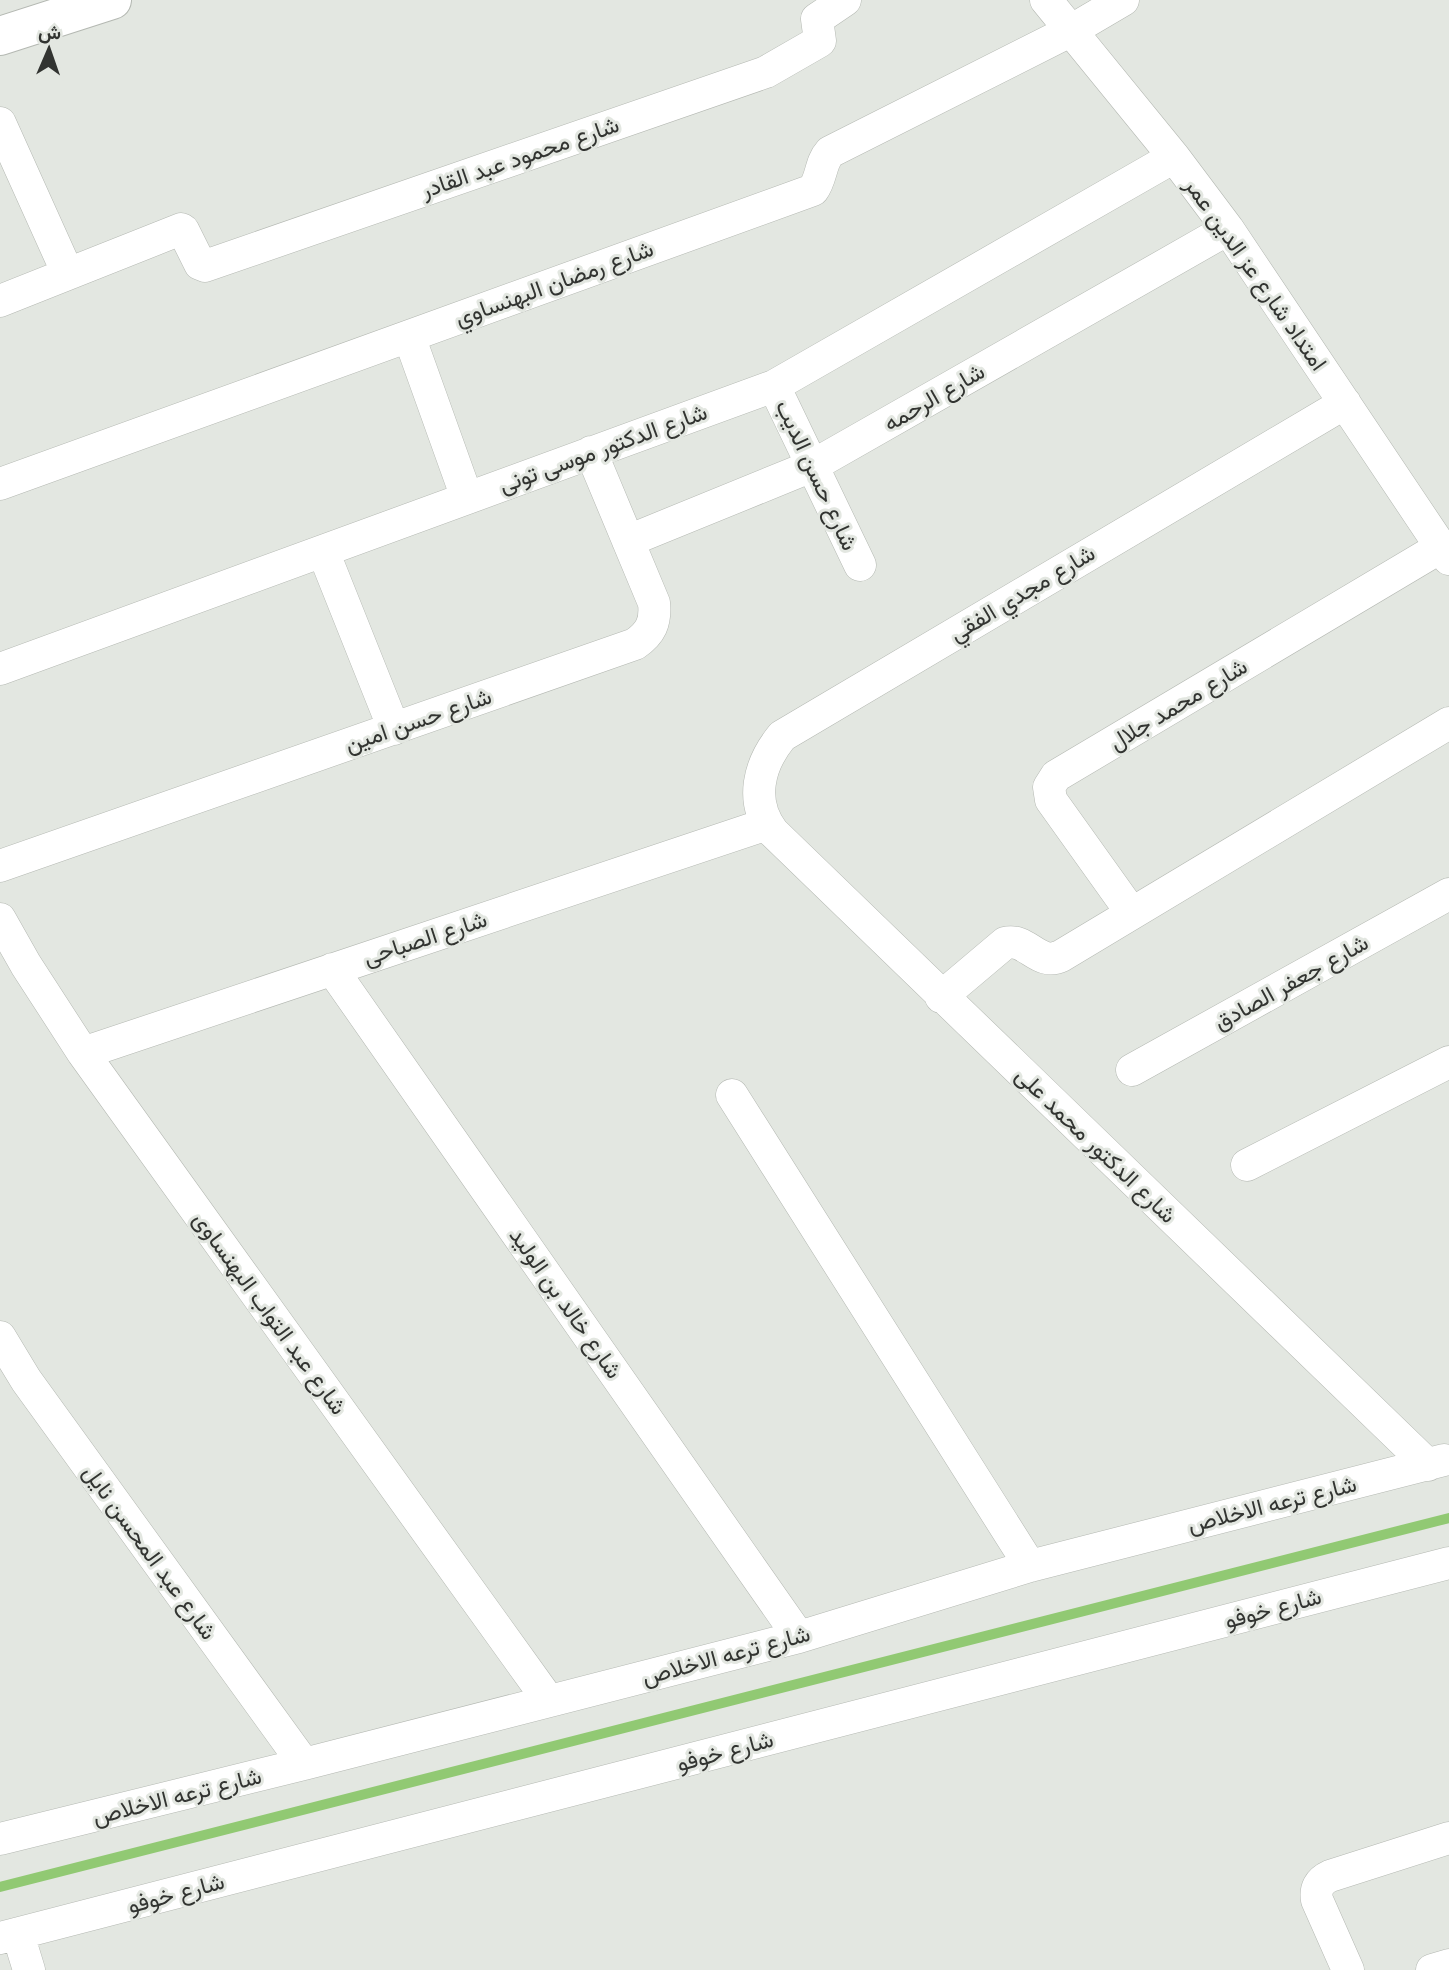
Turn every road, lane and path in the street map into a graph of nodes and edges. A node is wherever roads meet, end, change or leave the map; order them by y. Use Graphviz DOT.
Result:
graph roads {
  1 [pos="111,0"];
  2 [pos="845,0"];
  3 [pos="1046,0"];
  4 [pos="1123,0"];
  5 [pos="1072,30"];
  6 [pos="0,36"];
  7 [pos="0,123"];
  8 [pos="1174,157"];
  9 [pos="1228,229"];
  10 [pos="68,274"];
  11 [pos="0,301"];
  12 [pos="408,336"];
  13 [pos="774,386"];
  14 [pos="1345,402"];
  15 [pos="591,453"];
  16 [pos="812,466"];
  17 [pos="0,484"];
  18 [pos="467,498"];
  19 [pos="628,541"];
  20 [pos="323,551"];
  21 [pos="1445,553"];
  22 [pos="859,565"];
  23 [pos="0,670"];
  24 [pos="1449,723"];
  25 [pos="394,729"];
  26 [pos="766,824"];
  27 [pos="0,866"];
  28 [pos="1449,894"];
  29 [pos="1131,912"];
  30 [pos="0,919"];
  31 [pos="332,969"];
  32 [pos="942,997"];
  33 [pos="83,1053"];
  34 [pos="1449,1062"];
  35 [pos="1132,1070"];
  36 [pos="732,1095"];
  37 [pos="1247,1165"];
  38 [pos="0,1337"];
  39 [pos="1438,1462"];
  40 [pos="1449,1563"];
  41 [pos="1030,1566"];
  42 [pos="799,1637"];
  43 [pos="549,1701"];
  44 [pos="304,1764"];
  45 [pos="1449,1838"];
  46 [pos="0,1839"];
  47 [pos="9,1936"];
  48 [pos="1449,1965"];
  49 [pos="29,1970"];
  50 [pos="1348,1970"];
  51 [pos="1432,1970"];
  1 -- 6 [label="street"];
  2 -- 10 [label="street, شارع محمود عبد القادر"];
  3 -- 5 [label="street, امتداد شارع عز الدين عمر"];
  4 -- 5 [label="street, شارع رمضان البهنساوي"];
  5 -- 8 [label="street, امتداد شارع عز الدين عمر"];
  5 -- 12 [label="street, شارع رمضان البهنساوي"];
  7 -- 10 [label="street"];
  8 -- 9 [label="street, امتداد شارع عز الدين عمر"];
  8 -- 13 [label="street, شارع الدكتور موسى تونى"];
  9 -- 14 [label="street, امتداد شارع عز الدين عمر"];
  9 -- 16 [label="street, شارع الرحمه"];
  10 -- 11 [label="street"];
  12 -- 17 [label="street, شارع رمضان البهنساوي"];
  12 -- 18 [label="street"];
  13 -- 15 [label="street, شارع الدكتور موسى تونى"];
  13 -- 16 [label="street, شارع حسن الديب"];
  14 -- 21 [label="street, امتداد شارع عز الدين عمر"];
  14 -- 26 [label="street, شارع مجدي الفقي"];
  15 -- 18 [label="street, شارع الدكتور موسى تونى"];
  15 -- 19 [label="street, شارع حسن امين"];
  16 -- 19 [label="street, شارع الرحمه"];
  16 -- 22 [label="street, شارع حسن الديب"];
  18 -- 20 [label="street, شارع الدكتور موسى تونى"];
  19 -- 25 [label="street, شارع حسن امين"];
  20 -- 23 [label="street, شارع الدكتور موسى تونى"];
  20 -- 25 [label="street"];
  21 -- 29 [label="street, شارع محمد جلال"];
  24 -- 29 [label="street"];
  25 -- 27 [label="street, شارع حسن امين"];
  26 -- 31 [label="street, شارع الصباحى"];
  26 -- 32 [label="street, شارع الدكتور محمد على"];
  28 -- 35 [label="street, شارع جعفر الصادق"];
  29 -- 32 [label="street"];
  30 -- 33 [label="street, شارع عبد التواب البهنساوى"];
  31 -- 33 [label="street, شارع الصباحى"];
  31 -- 42 [label="street, شارع خالد بن الوليد"];
  32 -- 39 [label="street, شارع الدكتور محمد على"];
  33 -- 43 [label="street, شارع عبد التواب البهنساوى"];
  34 -- 37 [label="street"];
  36 -- 41 [label="street"];
  38 -- 44 [label="street, شارع عبد المحسن نايل"];
  39 -- 41 [label="street, شارع ترعه الاخلاص"];
  40 -- 47 [label="street, شارع خوفو"];
  41 -- 42 [label="street, شارع ترعه الاخلاص"];
  42 -- 43 [label="street, شارع ترعه الاخلاص"];
  43 -- 44 [label="street, شارع ترعه الاخلاص"];
  44 -- 46 [label="street, شارع ترعه الاخلاص"];
  45 -- 50 [label="street"];
  47 -- 49 [label="street"];
  48 -- 51 [label="street"];
}
